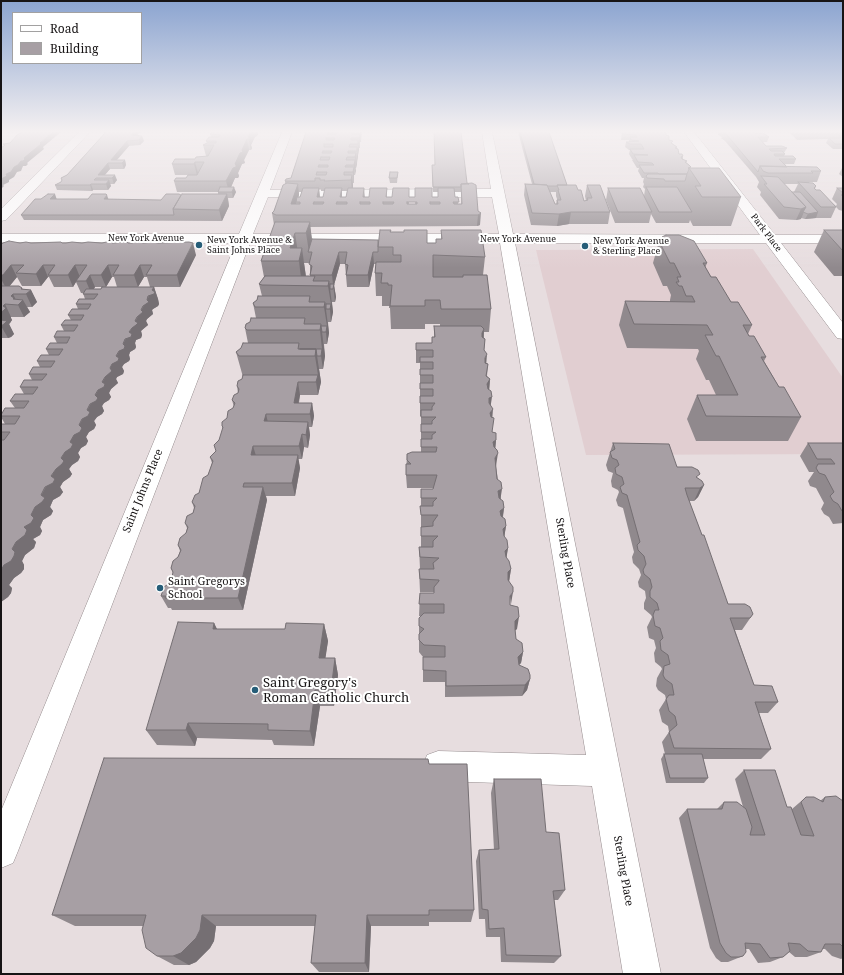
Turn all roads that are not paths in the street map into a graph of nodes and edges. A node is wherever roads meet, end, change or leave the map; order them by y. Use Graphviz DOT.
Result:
graph roads {
  1 [pos="40,178"];
  2 [pos="269,178"];
  3 [pos="495,178"];
  4 [pos="723,178"];
  5 [pos="498,193"];
  6 [pos="263,194"];
  7 [pos="1,217"];
  8 [pos="1,238"];
  9 [pos="244,238"];
  10 [pos="507,238"];
  11 [pos="771,239"];
  12 [pos="843,239"];
  13 [pos="843,334"];
  14 [pos="415,766"];
  15 [pos="605,771"];
  16 [pos="1,851"];
  17 [pos="642,974"];
  1 -- 7 [label="street"];
  2 -- 6 [label="street, Saint Johns Place"];
  3 -- 5 [label="street, Sterling Place"];
  4 -- 11 [label="street, Park Place"];
  5 -- 6 [label="street"];
  5 -- 10 [label="street, Sterling Place"];
  6 -- 9 [label="street, Saint Johns Place"];
  8 -- 9 [label="street, New York Avenue"];
  9 -- 10 [label="street, New York Avenue"];
  9 -- 16 [label="street, Saint Johns Place"];
  10 -- 11 [label="street, New York Avenue"];
  10 -- 15 [label="street, Sterling Place"];
  11 -- 12 [label="street, New York Avenue"];
  11 -- 13 [label="street, Park Place"];
  14 -- 15 [label="street"];
  15 -- 17 [label="street, Sterling Place"];
}
